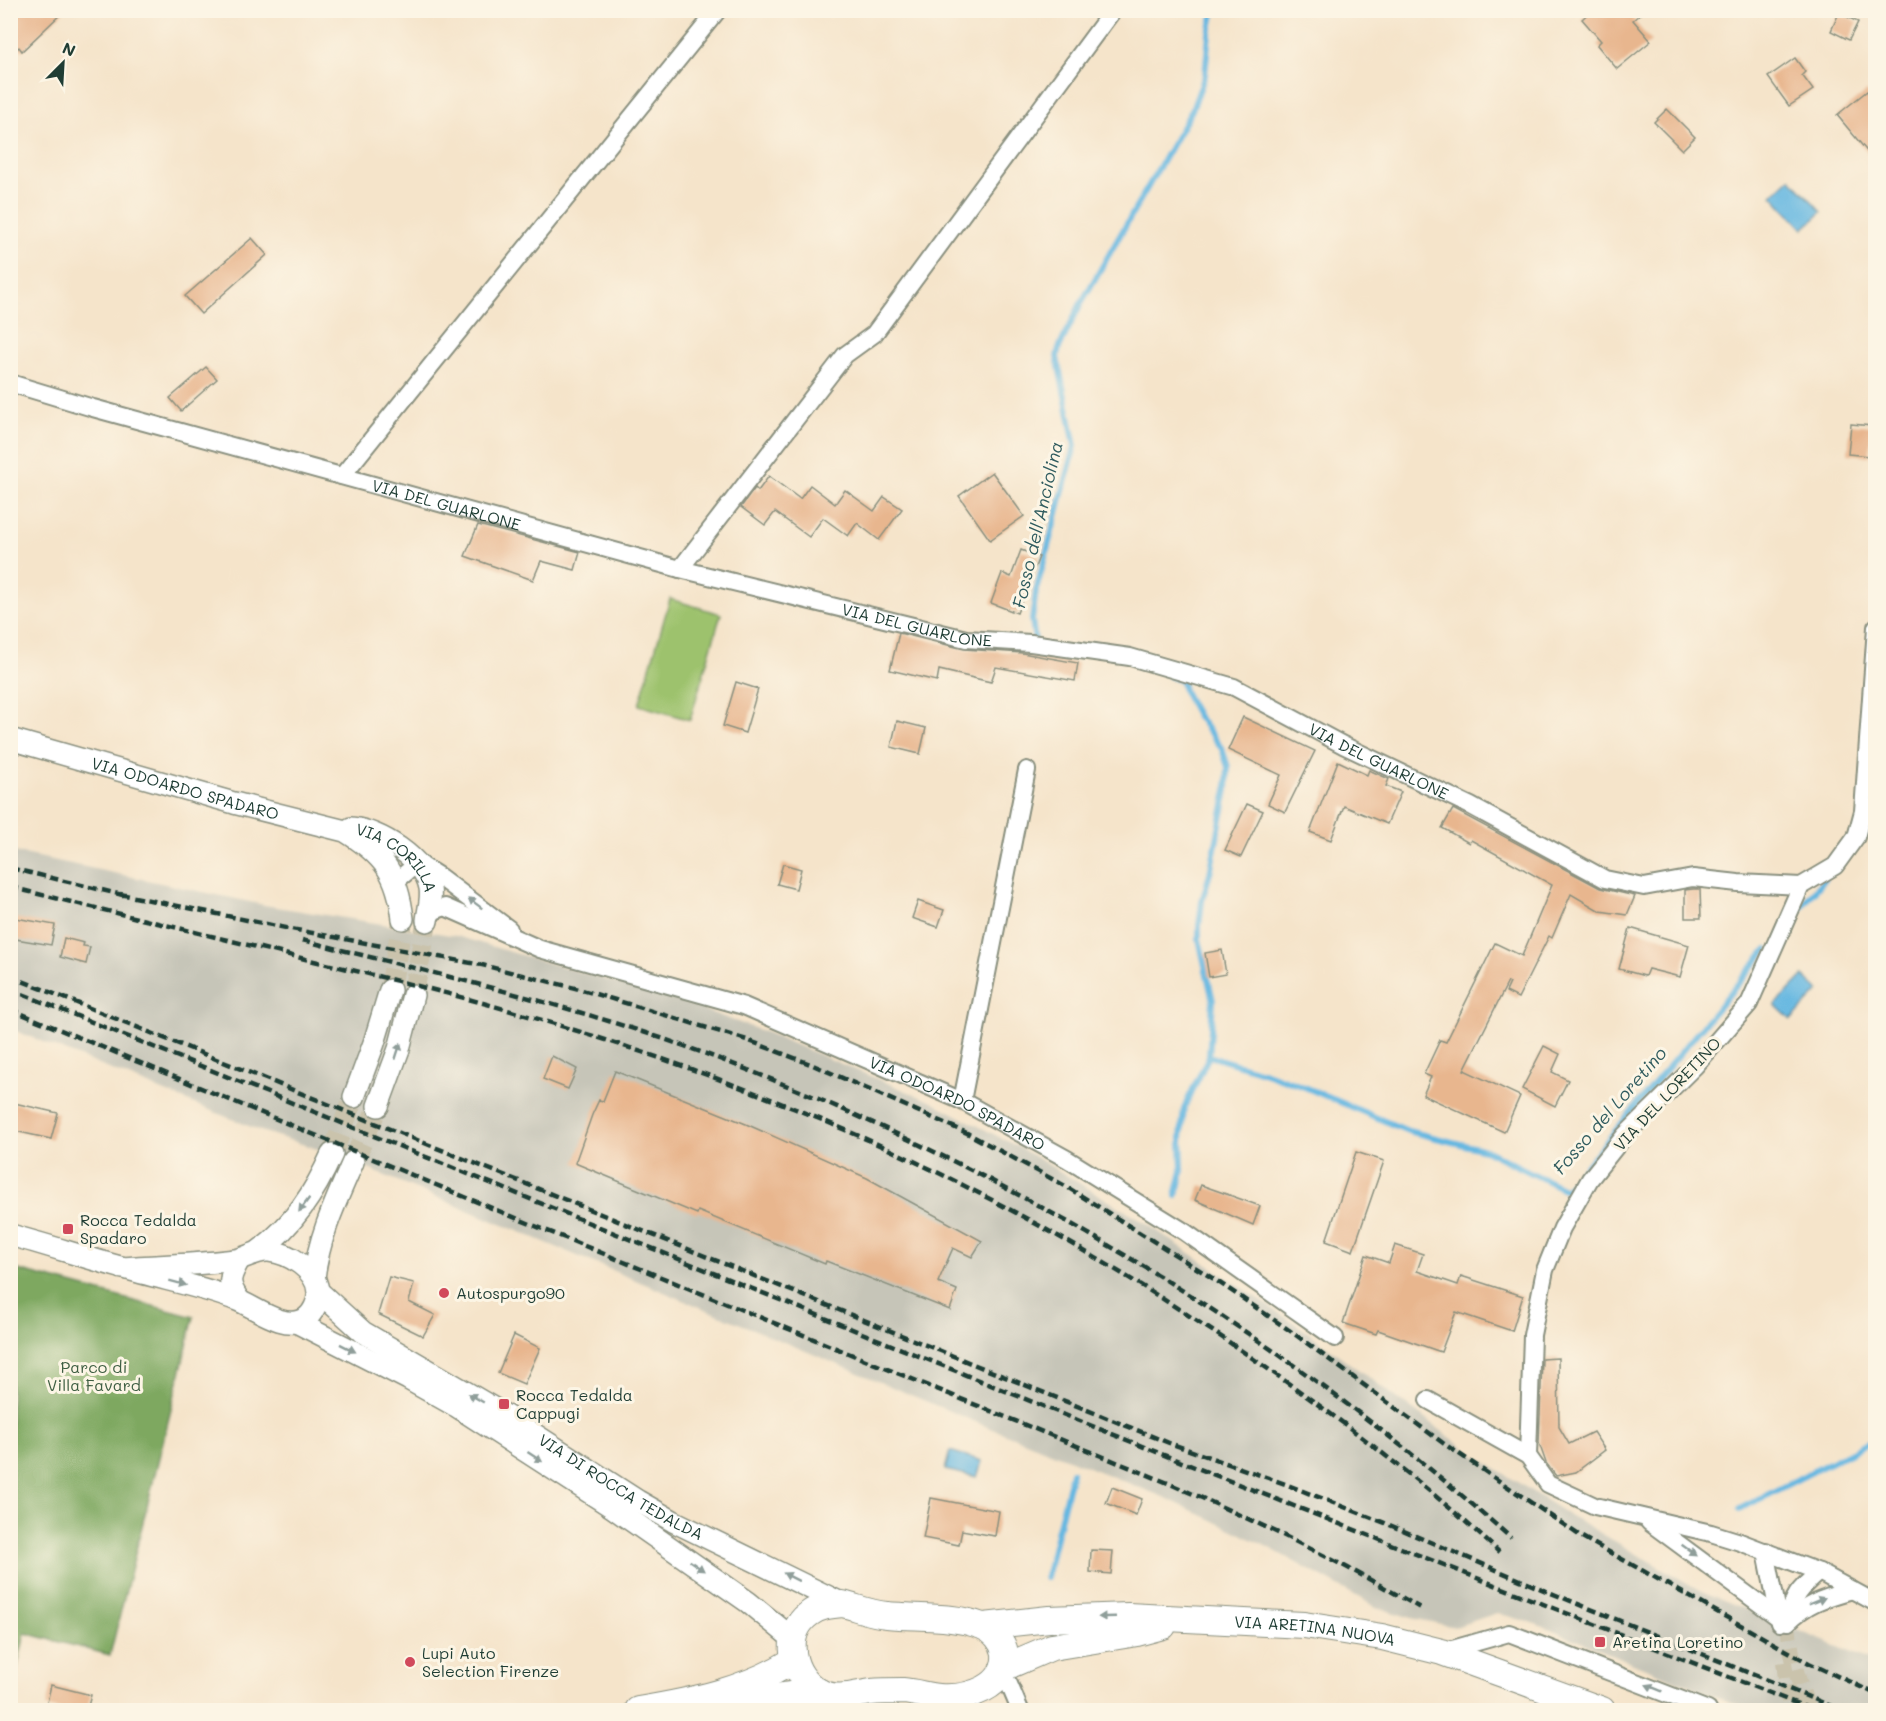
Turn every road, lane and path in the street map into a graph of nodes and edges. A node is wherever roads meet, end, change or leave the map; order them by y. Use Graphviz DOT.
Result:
graph roads {
  1 [pos="718,10"];
  2 [pos="1113,10"];
  3 [pos="10,383"];
  4 [pos="342,476"];
  5 [pos="680,569"];
  6 [pos="1875,627"];
  7 [pos="10,738"];
  8 [pos="1027,770"];
  9 [pos="328,827"];
  10 [pos="358,839"];
  11 [pos="417,863"];
  12 [pos="396,881"];
  13 [pos="1801,886"];
  14 [pos="403,920"];
  15 [pos="427,921"];
  16 [pos="540,949"];
  17 [pos="390,990"];
  18 [pos="413,995"];
  19 [pos="354,1097"];
  20 [pos="962,1101"];
  21 [pos="378,1106"];
  22 [pos="333,1154"];
  23 [pos="353,1162"];
  24 [pos="10,1235"];
  25 [pos="259,1251"];
  26 [pos="239,1260"];
  27 [pos="122,1268"];
  28 [pos="316,1285"];
  29 [pos="240,1300"];
  30 [pos="296,1322"];
  31 [pos="1335,1338"];
  32 [pos="1428,1400"];
  33 [pos="1528,1456"];
  34 [pos="1641,1517"];
  35 [pos="1766,1551"];
  36 [pos="1819,1572"];
  37 [pos="1852,1590"];
  38 [pos="1875,1603"];
  39 [pos="843,1604"];
  40 [pos="1186,1620"];
  41 [pos="1782,1621"];
  42 [pos="984,1626"];
  43 [pos="794,1649"];
  44 [pos="1442,1653"];
  45 [pos="1003,1671"];
  46 [pos="818,1691"];
  47 [pos="940,1697"];
  48 [pos="698,1700"];
  49 [pos="638,1710"];
  50 [pos="967,1710"];
  51 [pos="1020,1710"];
  52 [pos="1602,1710"];
  53 [pos="1708,1710"];
  1 -- 4 [label="street"];
  2 -- 5 [label="street"];
  3 -- 4 [label="street, VIA DEL GUARLONE"];
  4 -- 5 [label="street, VIA DEL GUARLONE"];
  5 -- 13 [label="street, VIA DEL GUARLONE"];
  6 -- 13 [label="street"];
  7 -- 9 [label="street, VIA ODOARDO SPADARO"];
  8 -- 20 [label="street"];
  9 -- 10 [label="street, VIA ODOARDO SPADARO"];
  9 -- 11 [label="street, VIA CORILLA"];
  10 -- 12 [label="street, VIA CORILLA"];
  11 -- 12 [label="street"];
  11 -- 15 [label="street, VIA CORILLA"];
  16 -- 11 [label="street, VIA ODOARDO SPADARO, one-way"];
  12 -- 14 [label="street, VIA CORILLA"];
  13 -- 33 [label="street, VIA DEL LORETINO"];
  15 -- 16 [label="street, VIA ODOARDO SPADARO"];
  16 -- 20 [label="street, VIA ODOARDO SPADARO"];
  17 -- 19 [label="street"];
  21 -- 18 [label="street, one-way"];
  20 -- 31 [label="street, VIA ODOARDO SPADARO"];
  22 -- 25 [label="street, one-way"];
  23 -- 28 [label="street"];
  24 -- 27 [label="street, VIA DI ROCCA TEDALDA"];
  25 -- 26 [label="street, VIA DI ROCCA TEDALDA"];
  25 -- 28 [label="street, VIA DI ROCCA TEDALDA"];
  26 -- 27 [label="street, VIA DI ROCCA TEDALDA"];
  26 -- 29 [label="street"];
  27 -- 29 [label="street, VIA DI ROCCA TEDALDA, one-way"];
  28 -- 30 [label="street"];
  39 -- 28 [label="street, VIA DI ROCCA TEDALDA, one-way"];
  29 -- 30 [label="street, VIA DI ROCCA TEDALDA"];
  30 -- 43 [label="street, VIA DI ROCCA TEDALDA, one-way"];
  32 -- 33 [label="street"];
  33 -- 34 [label="street"];
  34 -- 35 [label="street"];
  34 -- 41 [label="street, one-way"];
  35 -- 36 [label="street"];
  35 -- 41 [label="street"];
  36 -- 37 [label="street"];
  36 -- 41 [label="street"];
  37 -- 38 [label="street"];
  41 -- 37 [label="street, one-way"];
  39 -- 42 [label="main road, VIA ARETINA NUOVA"];
  39 -- 43 [label="main road"];
  40 -- 42 [label="main road, VIA ARETINA NUOVA, one-way"];
  40 -- 44 [label="main road, VIA ARETINA NUOVA"];
  40 -- 45 [label="main road, VIA ARETINA NUOVA"];
  42 -- 45 [label="main road"];
  43 -- 46 [label="main road"];
  43 -- 48 [label="main road"];
  44 -- 52 [label="main road, VIA ARETINA NUOVA"];
  53 -- 44 [label="street, one-way"];
  45 -- 47 [label="main road, VIA ARETINA NUOVA"];
  45 -- 51 [label="street"];
  46 -- 47 [label="main road, VIA ARETINA NUOVA"];
  46 -- 48 [label="main road, VIA ARETINA NUOVA"];
  47 -- 50 [label="street"];
  48 -- 49 [label="main road"];
}
